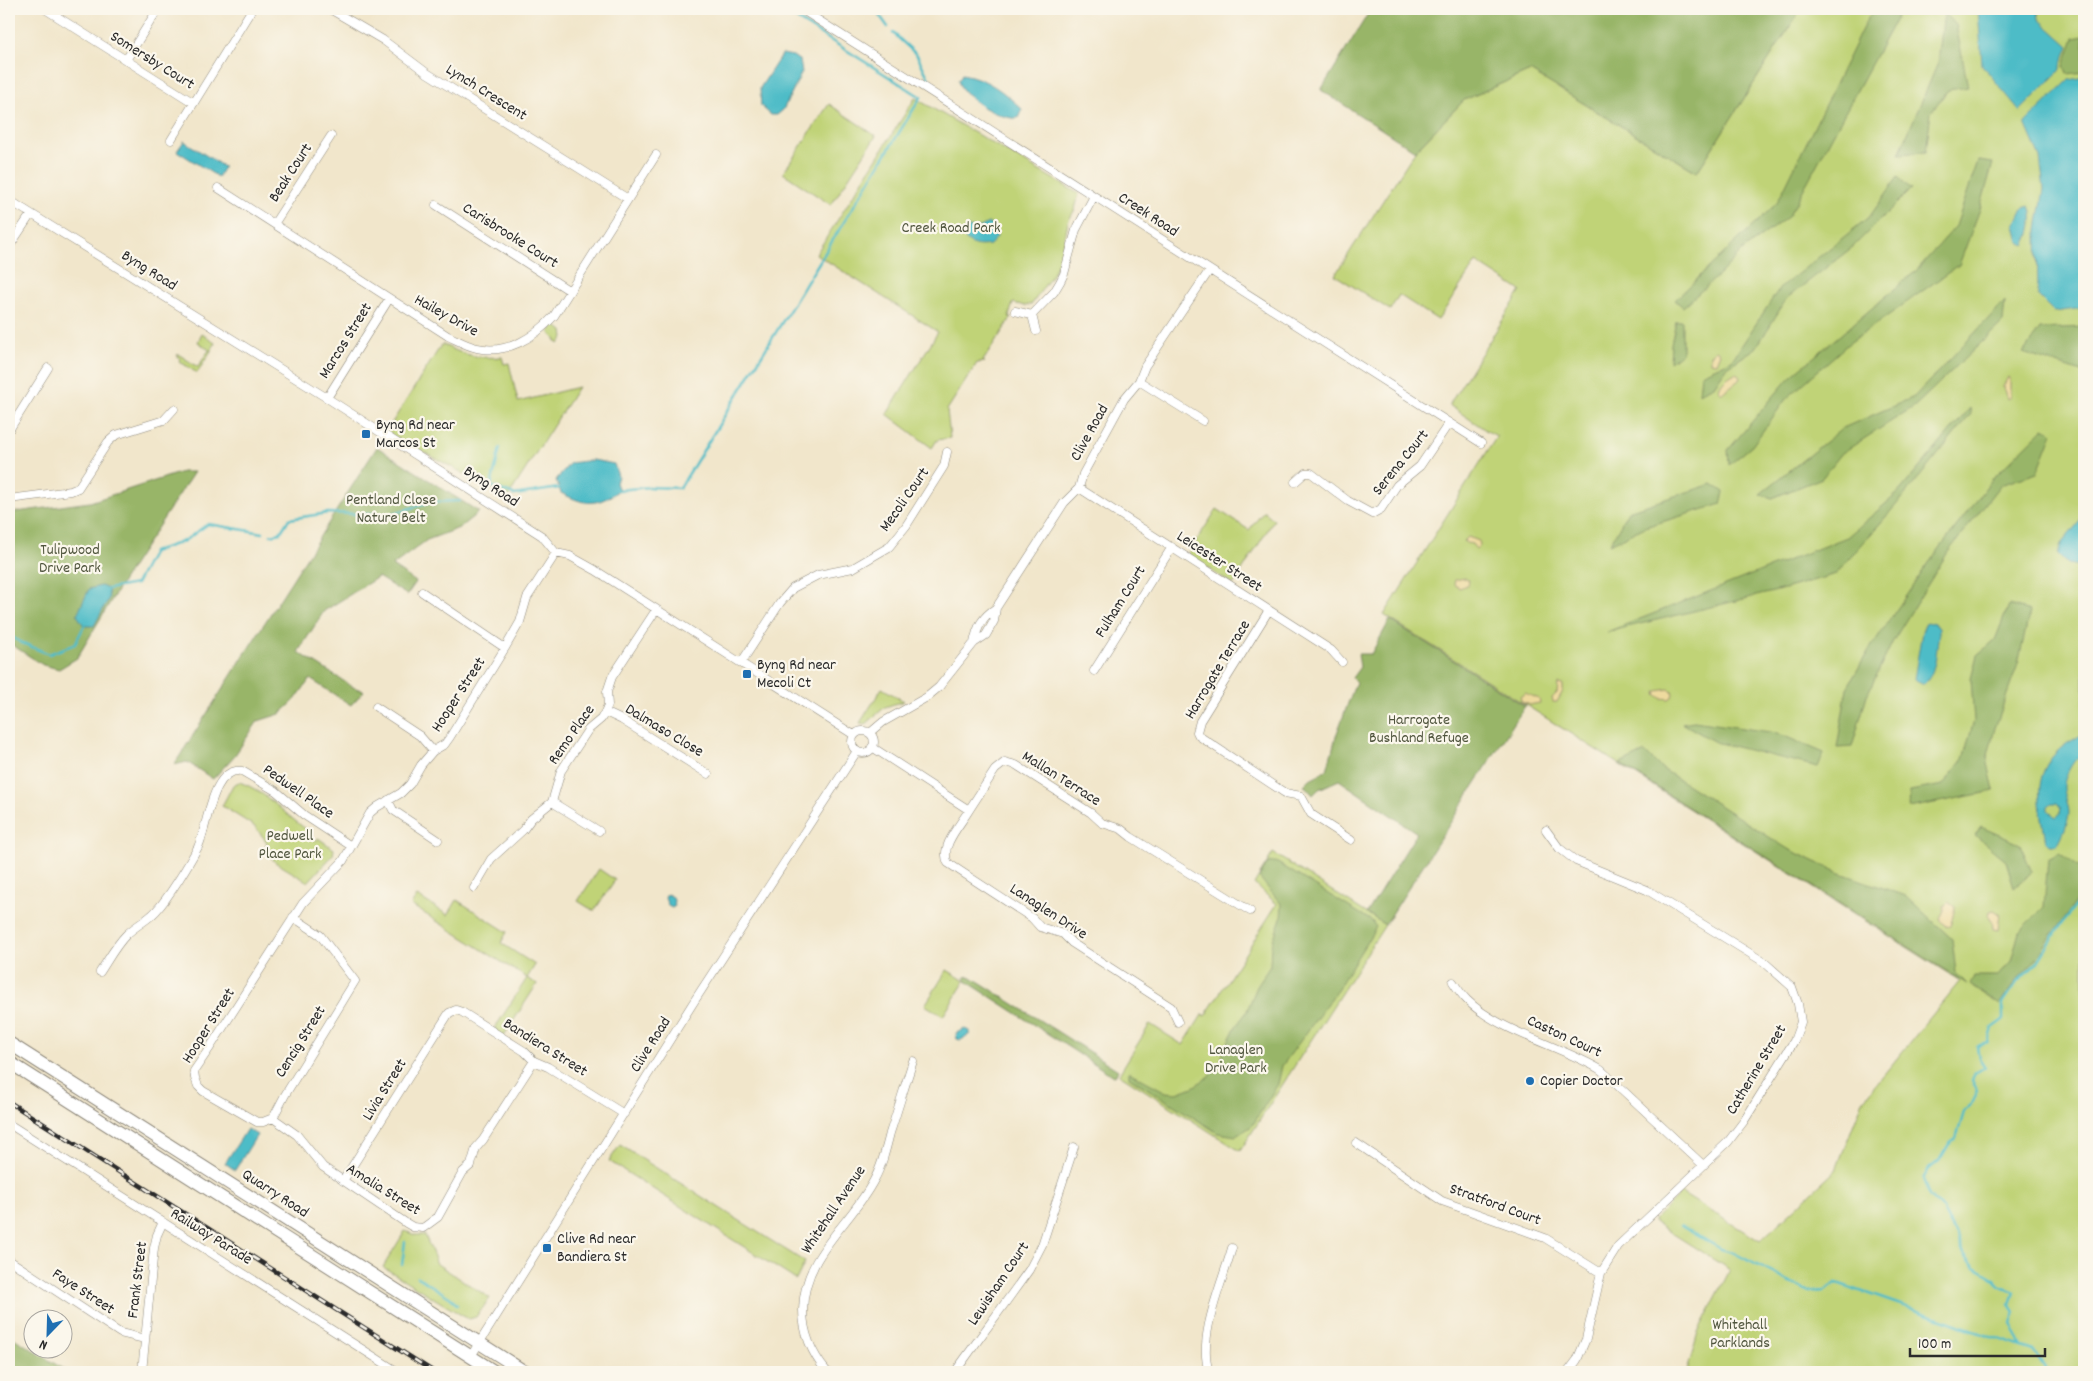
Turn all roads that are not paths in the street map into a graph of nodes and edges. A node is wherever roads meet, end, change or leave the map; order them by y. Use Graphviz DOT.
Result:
graph roads {
  1 [pos="45,9"];
  2 [pos="158,9"];
  3 [pos="252,9"];
  4 [pos="330,9"];
  5 [pos="802,9"];
  6 [pos="126,60"];
  7 [pos="194,104"];
  8 [pos="331,136"];
  9 [pos="171,140"];
  10 [pos="656,155"];
  11 [pos="218,188"];
  12 [pos="1094,196"];
  13 [pos="628,199"];
  14 [pos="9,200"];
  15 [pos="436,205"];
  16 [pos="30,214"];
  17 [pos="274,224"];
  18 [pos="9,247"];
  19 [pos="1209,271"];
  20 [pos="570,291"];
  21 [pos="389,299"];
  22 [pos="1015,311"];
  23 [pos="1032,315"];
  24 [pos="1036,331"];
  25 [pos="48,368"];
  26 [pos="1139,381"];
  27 [pos="327,398"];
  28 [pos="174,409"];
  29 [pos="1203,421"];
  30 [pos="1449,423"];
  31 [pos="9,430"];
  32 [pos="1481,443"];
  33 [pos="947,452"];
  34 [pos="1295,482"];
  35 [pos="1079,488"];
  36 [pos="9,499"];
  37 [pos="1172,547"];
  38 [pos="556,553"];
  39 [pos="422,592"];
  40 [pos="656,610"];
  41 [pos="1269,610"];
  42 [pos="506,648"];
  43 [pos="1342,662"];
  44 [pos="741,663"];
  45 [pos="1094,671"];
  46 [pos="376,707"];
  47 [pos="605,712"];
  48 [pos="870,733"];
  49 [pos="854,735"];
  50 [pos="872,747"];
  51 [pos="433,750"];
  52 [pos="857,751"];
  53 [pos="708,774"];
  54 [pos="388,800"];
  55 [pos="552,802"];
  56 [pos="969,810"];
  57 [pos="1546,830"];
  58 [pos="600,831"];
  59 [pos="438,840"];
  60 [pos="1351,840"];
  61 [pos="351,846"];
  62 [pos="474,888"];
  63 [pos="1250,911"];
  64 [pos="293,918"];
  65 [pos="100,972"];
  66 [pos="1453,982"];
  67 [pos="449,1013"];
  68 [pos="1178,1022"];
  69 [pos="9,1044"];
  70 [pos="534,1060"];
  71 [pos="913,1061"];
  72 [pos="9,1062"];
  73 [pos="624,1114"];
  74 [pos="273,1118"];
  75 [pos="9,1124"];
  76 [pos="1356,1143"];
  77 [pos="1074,1147"];
  78 [pos="1703,1165"];
  79 [pos="343,1181"];
  80 [pos="163,1222"];
  81 [pos="1232,1248"];
  82 [pos="339,1254"];
  83 [pos="9,1260"];
  84 [pos="331,1267"];
  85 [pos="1601,1274"];
  86 [pos="145,1339"];
  87 [pos="479,1343"];
  88 [pos="471,1356"];
  89 [pos="142,1372"];
  90 [pos="398,1372"];
  91 [pos="496,1372"];
  92 [pos="525,1372"];
  93 [pos="827,1372"];
  94 [pos="955,1372"];
  95 [pos="1209,1372"];
  96 [pos="1568,1372"];
  1 -- 6 [label="street, Somersby Court"];
  2 -- 6 [label="street"];
  3 -- 7 [label="street"];
  4 -- 13 [label="street, Lynch Crescent"];
  5 -- 12 [label="street, Creek Road"];
  6 -- 7 [label="street, Somersby Court"];
  7 -- 9 [label="street"];
  8 -- 17 [label="street, Beak Court"];
  10 -- 13 [label="street, Hailey Drive"];
  11 -- 17 [label="street, Hailey Drive"];
  12 -- 19 [label="street, Creek Road"];
  12 -- 23 [label="street"];
  13 -- 20 [label="street, Hailey Drive"];
  14 -- 16 [label="street, Byng Road"];
  15 -- 20 [label="street, Carisbrooke Court"];
  16 -- 18 [label="street"];
  16 -- 27 [label="street, Byng Road"];
  17 -- 21 [label="street, Hailey Drive"];
  19 -- 26 [label="street, Clive Road"];
  19 -- 30 [label="street, Creek Road"];
  20 -- 21 [label="street, Hailey Drive"];
  21 -- 27 [label="street, Marcos Street"];
  22 -- 23 [label="street"];
  23 -- 24 [label="street"];
  25 -- 31 [label="street"];
  26 -- 29 [label="street"];
  26 -- 35 [label="street, Clive Road"];
  27 -- 38 [label="street, Byng Road"];
  28 -- 36 [label="street"];
  30 -- 32 [label="street, Creek Road"];
  30 -- 34 [label="street, Serena Court"];
  33 -- 44 [label="street, Mecoli Court"];
  35 -- 37 [label="street, Leicester Street"];
  35 -- 48 [label="street, Clive Road"];
  37 -- 41 [label="street, Leicester Street"];
  37 -- 45 [label="street, Fulham Court"];
  38 -- 40 [label="street, Byng Road"];
  38 -- 42 [label="street, Hooper Street"];
  39 -- 42 [label="street"];
  40 -- 44 [label="street, Byng Road"];
  40 -- 47 [label="street, Remo Place"];
  41 -- 43 [label="street, Leicester Street"];
  41 -- 60 [label="street, Harrogate Terrace"];
  42 -- 51 [label="street, Hooper Street"];
  44 -- 49 [label="street, Byng Road"];
  46 -- 51 [label="street"];
  47 -- 53 [label="street, Dalmaso Close"];
  47 -- 55 [label="street, Remo Place"];
  48 -- 49 [label="street"];
  48 -- 50 [label="street"];
  49 -- 52 [label="street"];
  50 -- 52 [label="street"];
  50 -- 56 [label="street"];
  51 -- 54 [label="street, Hooper Street"];
  52 -- 73 [label="street, Clive Road"];
  54 -- 59 [label="street"];
  54 -- 61 [label="street, Hooper Street"];
  55 -- 58 [label="street"];
  55 -- 62 [label="street"];
  56 -- 63 [label="street, Mallan Terrace"];
  56 -- 68 [label="street, Lanaglen Drive"];
  57 -- 78 [label="street, Catherine Street"];
  61 -- 64 [label="street, Hooper Street"];
  61 -- 65 [label="street, Pedwell Place"];
  64 -- 74 [label="street, Cencig Street"];
  64 -- 74 [label="street, Hooper Street"];
  66 -- 78 [label="street, Caston Court"];
  67 -- 70 [label="street, Bandiera Street"];
  67 -- 79 [label="street, Livia Street"];
  69 -- 82 [label="main road, Quarry Road"];
  70 -- 73 [label="street, Bandiera Street"];
  70 -- 79 [label="street, Amalia Street"];
  71 -- 93 [label="street, Whitehall Avenue"];
  72 -- 84 [label="main road, Quarry Road"];
  73 -- 87 [label="street, Clive Road"];
  74 -- 79 [label="street, Amalia Street"];
  75 -- 80 [label="street, Railway Parade"];
  76 -- 85 [label="street, Stratford Court"];
  77 -- 94 [label="street, Lewisham Court"];
  78 -- 85 [label="street, Catherine Street"];
  80 -- 86 [label="street, Frank Street"];
  80 -- 90 [label="street, Railway Parade"];
  81 -- 95 [label="street"];
  82 -- 84 [label="main road"];
  82 -- 87 [label="main road, Quarry Road"];
  83 -- 86 [label="street, Faye Street"];
  84 -- 88 [label="main road, Quarry Road"];
  85 -- 96 [label="street, Catherine Street"];
  86 -- 89 [label="street, Frank Street"];
  87 -- 88 [label="street, Clive Road"];
  87 -- 92 [label="main road, Quarry Road"];
  88 -- 91 [label="main road, Quarry Road"];
}
